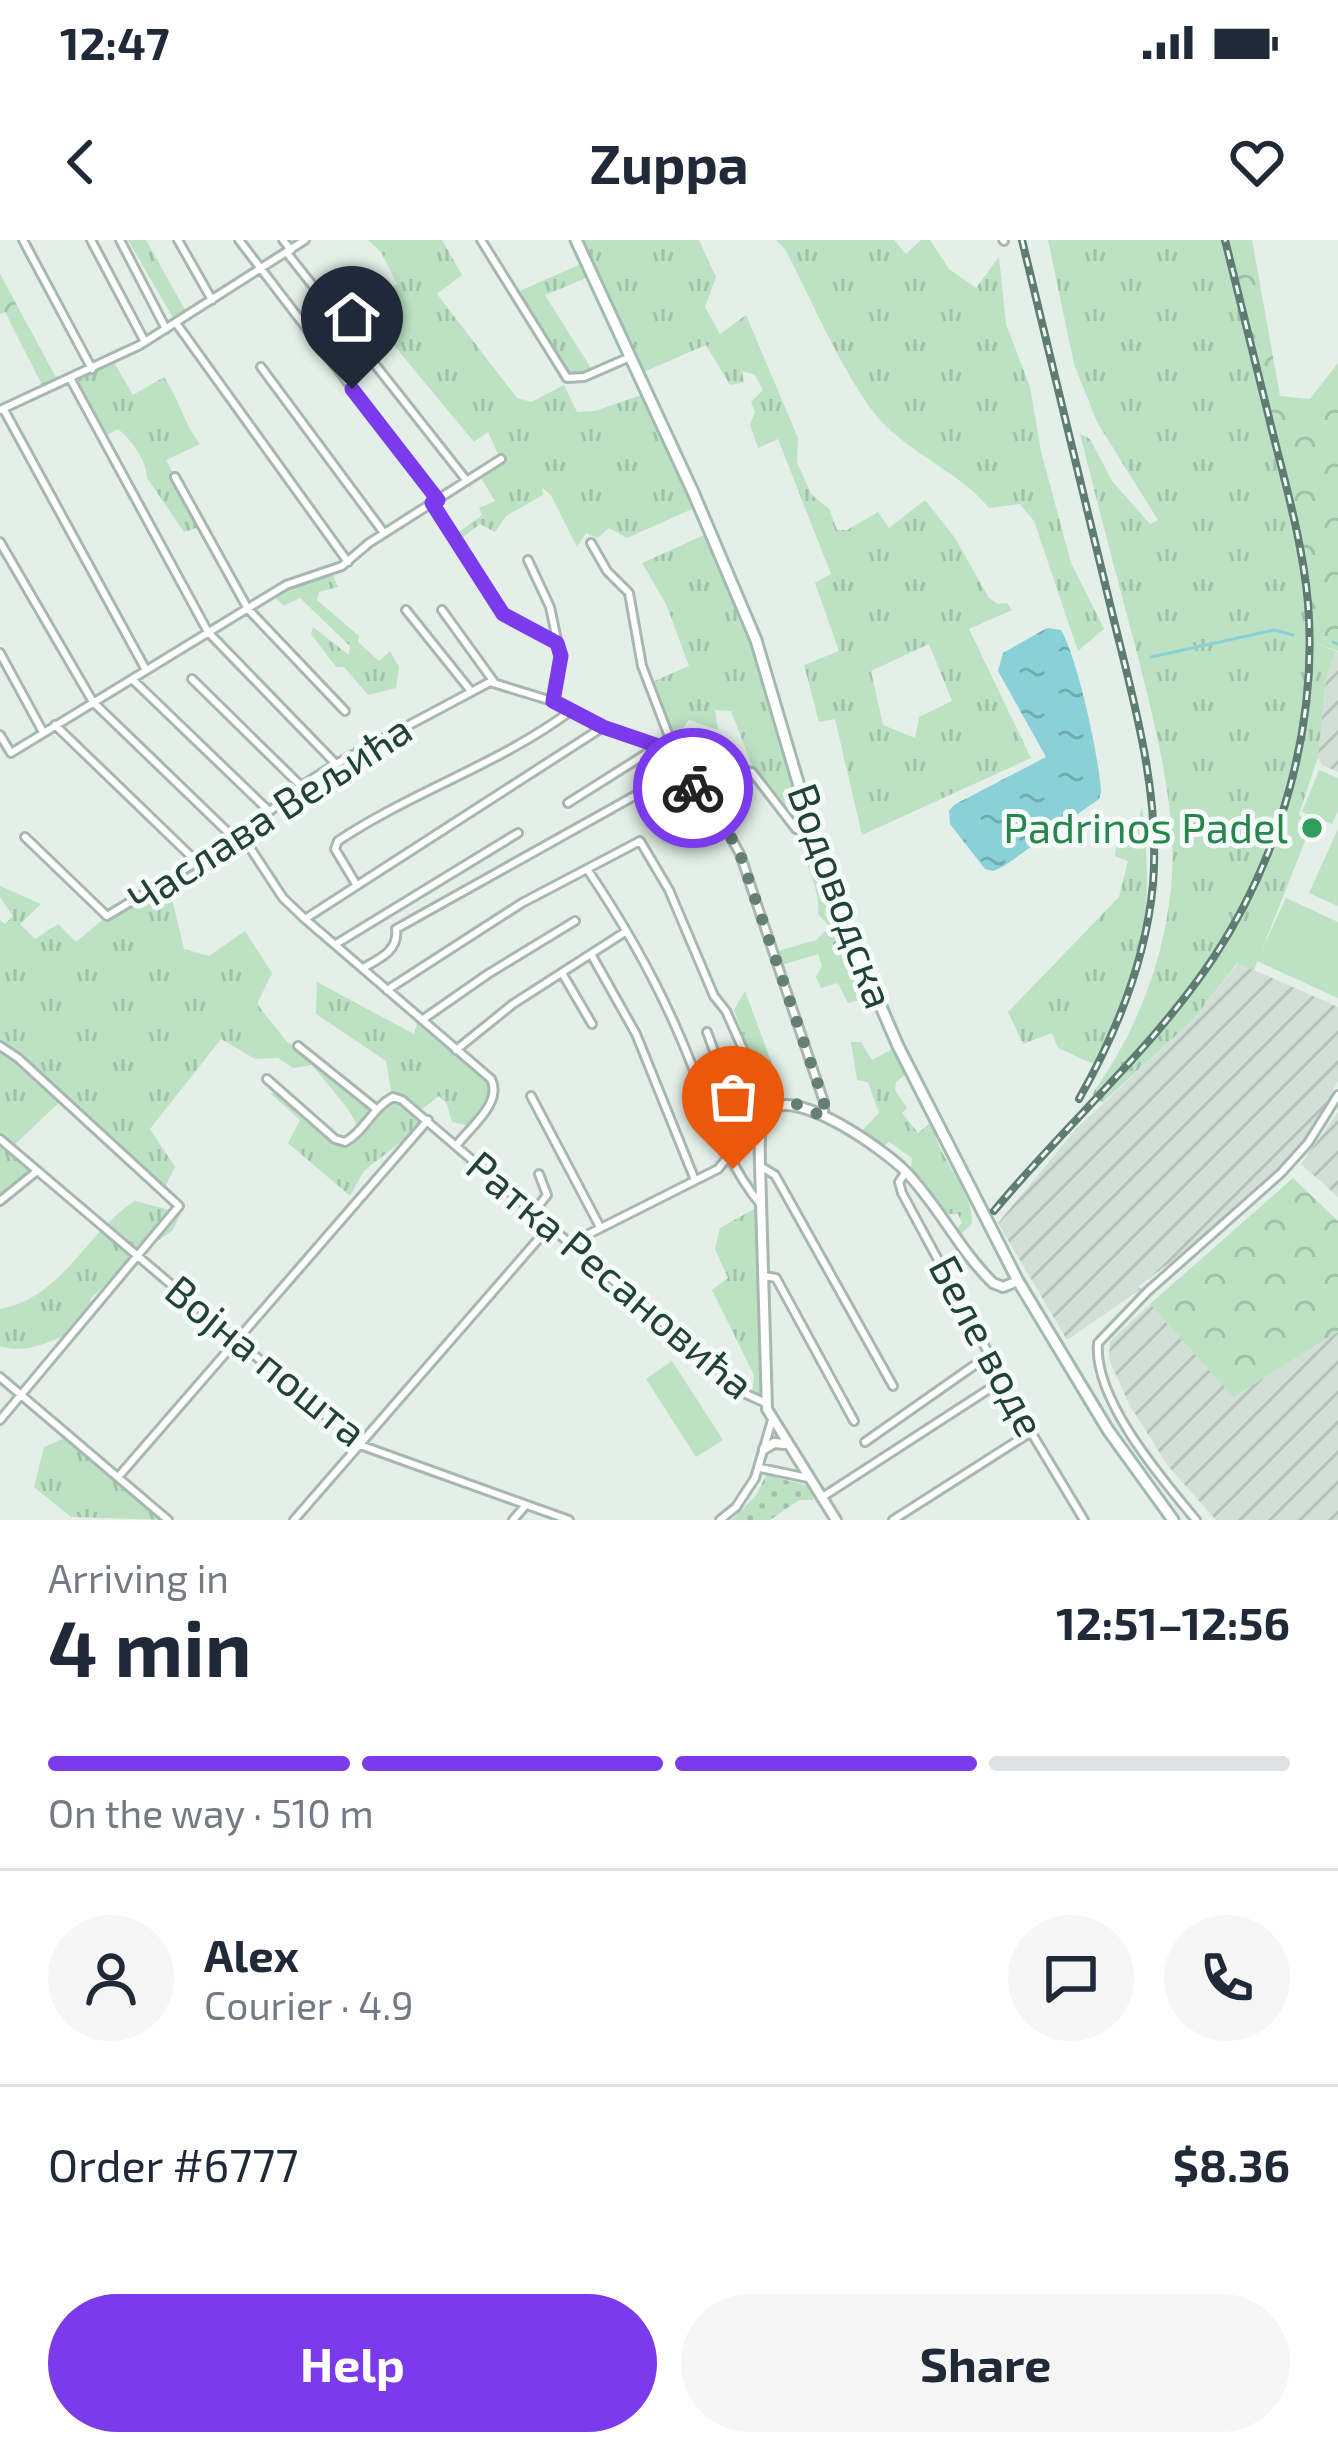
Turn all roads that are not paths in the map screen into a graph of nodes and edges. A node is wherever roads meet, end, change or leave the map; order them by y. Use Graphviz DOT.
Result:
graph roads {
  1 [pos="23,240"];
  2 [pos="91,240"];
  3 [pos="120,240"];
  4 [pos="178,240"];
  5 [pos="239,240"];
  6 [pos="283,240"];
  7 [pos="305,240"];
  8 [pos="481,240"];
  9 [pos="576,240"];
  10 [pos="289,252"];
  11 [pos="260,271"];
  12 [pos="212,300"];
  13 [pos="176,323"];
  14 [pos="166,329"];
  15 [pos="145,342"];
  16 [pos="631,356"];
  17 [pos="260,367"];
  18 [pos="92,369"];
  19 [pos="70,378"];
  20 [pos="2,410"];
  21 [pos="501,459"];
  22 [pos="175,477"];
  23 [pos="466,481"];
  24 [pos="435,501"];
  25 [pos="384,533"];
  26 [pos="0,542"];
  27 [pos="592,543"];
  28 [pos="528,560"];
  29 [pos="348,562"];
  30 [pos="248,609"];
  31 [pos="406,610"];
  32 [pos="442,610"];
  33 [pos="208,632"];
  34 [pos="557,643"];
  35 [pos="0,652"];
  36 [pos="146,670"];
  37 [pos="132,679"];
  38 [pos="192,679"];
  39 [pos="494,682"];
  40 [pos="470,690"];
  41 [pos="553,701"];
  42 [pos="93,702"];
  43 [pos="345,710"];
  44 [pos="572,710"];
  45 [pos="55,725"];
  46 [pos="603,727"];
  47 [pos="44,732"];
  48 [pos="0,735"];
  49 [pos="660,745"];
  50 [pos="675,752"];
  51 [pos="685,755"];
  52 [pos="336,764"];
  53 [pos="680,770"];
  54 [pos="302,786"];
  55 [pos="568,803"];
  56 [pos="268,811"];
  57 [pos="811,832"];
  58 [pos="518,833"];
  59 [pos="26,837"];
  60 [pos="238,837"];
  61 [pos="486,853"];
  62 [pos="198,863"];
  63 [pos="587,869"];
  64 [pos="496,870"];
  65 [pos="356,884"];
  66 [pos="382,916"];
  67 [pos="305,920"];
  68 [pos="574,921"];
  69 [pos="396,929"];
  70 [pos="626,931"];
  71 [pos="335,944"];
  72 [pos="590,954"];
  73 [pos="363,968"];
  74 [pos="562,973"];
  75 [pos="387,990"];
  76 [pos="422,1021"];
  77 [pos="592,1024"];
  78 [pos="707,1032"];
  79 [pos="0,1046"];
  80 [pos="298,1046"];
  81 [pos="456,1050"];
  82 [pos="267,1079"];
  83 [pos="1338,1095"];
  84 [pos="531,1096"];
  85 [pos="375,1108"];
  86 [pos="770,1110"];
  87 [pos="824,1117"];
  88 [pos="428,1120"];
  89 [pos="762,1127"];
  90 [pos="746,1135"];
  91 [pos="0,1139"];
  92 [pos="456,1146"];
  93 [pos="729,1156"];
  94 [pos="760,1166"];
  95 [pos="37,1171"];
  96 [pos="906,1172"];
  97 [pos="539,1174"];
  98 [pos="695,1180"];
  99 [pos="0,1201"];
  100 [pos="760,1205"];
  101 [pos="532,1213"];
  102 [pos="549,1227"];
  103 [pos="600,1227"];
  104 [pos="569,1244"];
  105 [pos="137,1256"];
  106 [pos="763,1276"];
  107 [pos="1016,1277"];
  108 [pos="236,1341"];
  109 [pos="989,1355"];
  110 [pos="0,1377"];
  111 [pos="1003,1380"];
  112 [pos="893,1386"];
  113 [pos="21,1395"];
  114 [pos="766,1403"];
  115 [pos="0,1420"];
  116 [pos="772,1420"];
  117 [pos="854,1421"];
  118 [pos="1031,1432"];
  119 [pos="865,1442"];
  120 [pos="786,1444"];
  121 [pos="361,1445"];
  122 [pos="764,1449"];
  123 [pos="760,1468"];
  124 [pos="119,1476"];
  125 [pos="808,1478"];
  126 [pos="821,1498"];
  127 [pos="526,1505"];
  128 [pos="1081,1519"];
  129 [pos="168,1520"];
  130 [pos="294,1520"];
  131 [pos="513,1520"];
  132 [pos="568,1520"];
  133 [pos="720,1520"];
  134 [pos="836,1520"];
  135 [pos="893,1520"];
  136 [pos="1172,1520"];
  137 [pos="1196,1520"];
  1 -- 18 [label="street"];
  2 -- 15 [label="street"];
  3 -- 14 [label="street"];
  4 -- 12 [label="street"];
  5 -- 11 [label="street"];
  6 -- 10 [label="street"];
  7 -- 10 [label="street"];
  8 -- 16 [label="street"];
  9 -- 16 [label="main road, Водоводска"];
  10 -- 11 [label="street"];
  10 -- 23 [label="street"];
  11 -- 12 [label="street"];
  11 -- 24 [label="street"];
  12 -- 13 [label="street"];
  13 -- 14 [label="street"];
  13 -- 29 [label="street"];
  14 -- 15 [label="street"];
  15 -- 18 [label="street"];
  16 -- 57 [label="main road, Водоводска"];
  17 -- 25 [label="street"];
  18 -- 19 [label="street"];
  19 -- 20 [label="street"];
  19 -- 33 [label="street"];
  20 -- 36 [label="street"];
  21 -- 23 [label="street"];
  22 -- 30 [label="street"];
  23 -- 24 [label="street"];
  24 -- 25 [label="street"];
  24 -- 34 [label="street"];
  25 -- 29 [label="street"];
  26 -- 42 [label="street, Ратка Ресановића"];
  27 -- 50 [label="street"];
  28 -- 34 [label="street"];
  29 -- 30 [label="street"];
  30 -- 33 [label="street"];
  30 -- 43 [label="street"];
  31 -- 40 [label="street"];
  32 -- 39 [label="street"];
  33 -- 36 [label="street"];
  33 -- 52 [label="street"];
  34 -- 41 [label="street"];
  35 -- 47 [label="street"];
  36 -- 37 [label="street"];
  37 -- 42 [label="street"];
  37 -- 56 [label="street"];
  38 -- 54 [label="street"];
  39 -- 40 [label="street, Часлава Вељића"];
  39 -- 41 [label="street"];
  40 -- 52 [label="street, Часлава Вељића"];
  41 -- 44 [label="street"];
  42 -- 45 [label="street"];
  42 -- 60 [label="street, Ратка Ресановића"];
  44 -- 46 [label="street"];
  44 -- 65 [label="street"];
  45 -- 47 [label="street"];
  45 -- 62 [label="street"];
  46 -- 49 [label="street"];
  46 -- 65 [label="street"];
  47 -- 48 [label="street"];
  49 -- 50 [label="street"];
  49 -- 55 [label="street"];
  50 -- 51 [label="street"];
  51 -- 53 [label="street"];
  51 -- 57 [label="street"];
  52 -- 54 [label="street, Часлава Вељића"];
  53 -- 64 [label="street"];
  53 -- 87 [label="street"];
  54 -- 56 [label="street, Часлава Вељића"];
  56 -- 60 [label="street, Часлава Вељића"];
  57 -- 107 [label="main road, Водоводска"];
  58 -- 61 [label="street"];
  59 -- 62 [label="street, Часлава Вељића"];
  60 -- 62 [label="street, Часлава Вељића"];
  60 -- 67 [label="street, Ратка Ресановића"];
  61 -- 64 [label="street"];
  61 -- 66 [label="street"];
  63 -- 70 [label="street"];
  63 -- 75 [label="street"];
  63 -- 86 [label="street"];
  64 -- 69 [label="street"];
  65 -- 67 [label="street"];
  66 -- 69 [label="street"];
  66 -- 71 [label="street"];
  67 -- 71 [label="street, Ратка Ресановића"];
  68 -- 76 [label="street"];
  69 -- 73 [label="street"];
  70 -- 72 [label="street"];
  70 -- 93 [label="street"];
  71 -- 73 [label="street, Ратка Ресановића"];
  72 -- 74 [label="street"];
  72 -- 98 [label="street"];
  73 -- 75 [label="street, Ратка Ресановића"];
  74 -- 77 [label="street"];
  74 -- 81 [label="street"];
  75 -- 76 [label="street, Ратка Ресановића"];
  76 -- 81 [label="street, Ратка Ресановића"];
  78 -- 90 [label="street"];
  79 -- 105 [label="street"];
  80 -- 85 [label="street"];
  81 -- 92 [label="street, Ратка Ресановића"];
  82 -- 85 [label="street"];
  83 -- 137 [label="street"];
  84 -- 103 [label="street"];
  85 -- 88 [label="street"];
  86 -- 87 [label="street"];
  86 -- 89 [label="street"];
  87 -- 96 [label="street"];
  88 -- 92 [label="street"];
  88 -- 108 [label="street"];
  89 -- 90 [label="street"];
  89 -- 94 [label="street"];
  90 -- 93 [label="street"];
  91 -- 95 [label="street, Војна пошта"];
  92 -- 101 [label="street, Ратка Ресановића"];
  93 -- 98 [label="street"];
  93 -- 100 [label="street"];
  94 -- 100 [label="street"];
  94 -- 112 [label="street"];
  95 -- 99 [label="street"];
  95 -- 105 [label="street, Војна пошта"];
  96 -- 107 [label="street"];
  96 -- 109 [label="street, Беле воде"];
  97 -- 101 [label="street"];
  98 -- 103 [label="street"];
  100 -- 106 [label="street"];
  101 -- 102 [label="street, Ратка Ресановића"];
  102 -- 104 [label="street, Ратка Ресановића"];
  102 -- 121 [label="street"];
  103 -- 104 [label="street"];
  104 -- 114 [label="street, Ратка Ресановића"];
  105 -- 108 [label="street, Војна пошта"];
  105 -- 113 [label="street"];
  106 -- 114 [label="street"];
  106 -- 117 [label="street"];
  107 -- 136 [label="main road, Водоводска"];
  108 -- 121 [label="street, Војна пошта"];
  108 -- 124 [label="street"];
  109 -- 111 [label="street, Беле воде"];
  109 -- 119 [label="street"];
  110 -- 113 [label="street"];
  111 -- 118 [label="street, Беле воде"];
  111 -- 126 [label="street"];
  113 -- 115 [label="street"];
  113 -- 124 [label="street"];
  114 -- 116 [label="street"];
  116 -- 120 [label="street"];
  116 -- 122 [label="street"];
  118 -- 128 [label="street, Беле воде"];
  118 -- 135 [label="street"];
  120 -- 122 [label="street"];
  120 -- 125 [label="street"];
  121 -- 127 [label="street, Војна пошта"];
  121 -- 130 [label="street"];
  122 -- 123 [label="street"];
  123 -- 125 [label="street"];
  123 -- 133 [label="street"];
  124 -- 129 [label="street"];
  125 -- 126 [label="street"];
  126 -- 134 [label="street"];
  127 -- 131 [label="street"];
  127 -- 132 [label="street, Војна пошта"];
}
